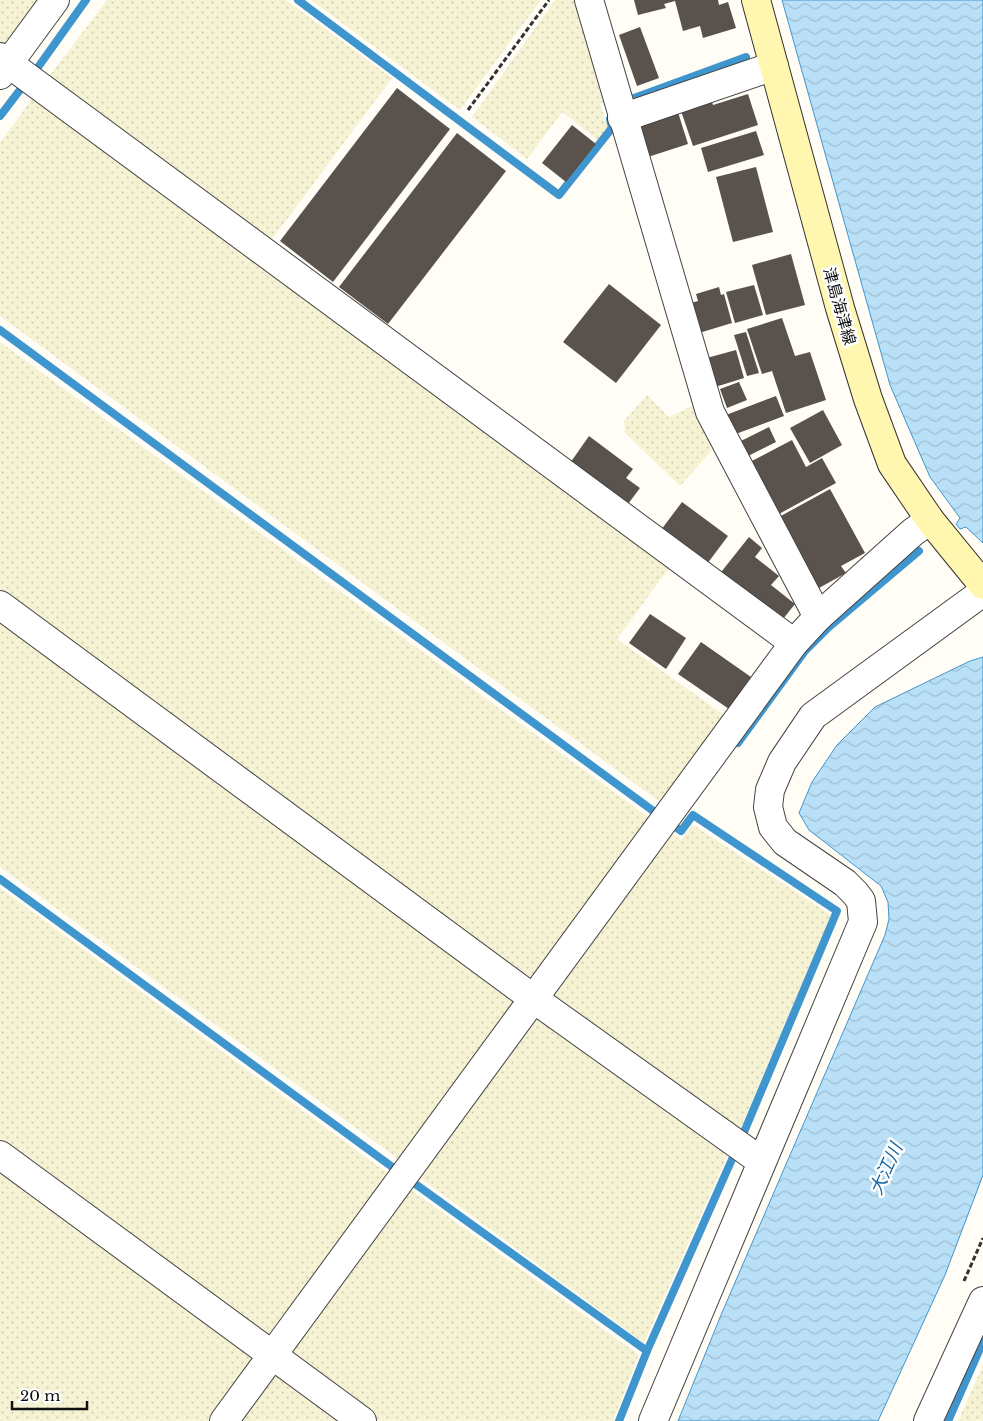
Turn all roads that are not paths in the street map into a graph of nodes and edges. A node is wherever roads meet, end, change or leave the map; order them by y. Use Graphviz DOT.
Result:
graph roads {
  1 [pos="55,0"];
  2 [pos="589,0"];
  3 [pos="756,0"];
  4 [pos="3,65"];
  5 [pos="774,66"];
  6 [pos="622,118"];
  7 [pos="930,520"];
  8 [pos="983,585"];
  9 [pos="983,592"];
  10 [pos="0,605"];
  11 [pos="818,617"];
  12 [pos="794,643"];
  13 [pos="534,998"];
  14 [pos="0,1155"];
  15 [pos="761,1161"];
  16 [pos="983,1301"];
  17 [pos="272,1356"];
  18 [pos="224,1421"];
  19 [pos="362,1421"];
  20 [pos="653,1421"];
  21 [pos="928,1421"];
  1 -- 4 [label="street"];
  2 -- 6 [label="street"];
  3 -- 5 [label="main road, 津島海津線"];
  4 -- 12 [label="street"];
  5 -- 6 [label="street"];
  5 -- 7 [label="main road, 津島海津線"];
  6 -- 11 [label="street"];
  7 -- 8 [label="main road, 津島海津線"];
  7 -- 11 [label="street"];
  9 -- 15 [label="street"];
  10 -- 13 [label="street"];
  11 -- 12 [label="street"];
  12 -- 13 [label="street"];
  13 -- 15 [label="street"];
  13 -- 17 [label="street"];
  14 -- 17 [label="street"];
  15 -- 20 [label="street"];
  16 -- 21 [label="street"];
  17 -- 18 [label="street"];
  17 -- 19 [label="street"];
}
